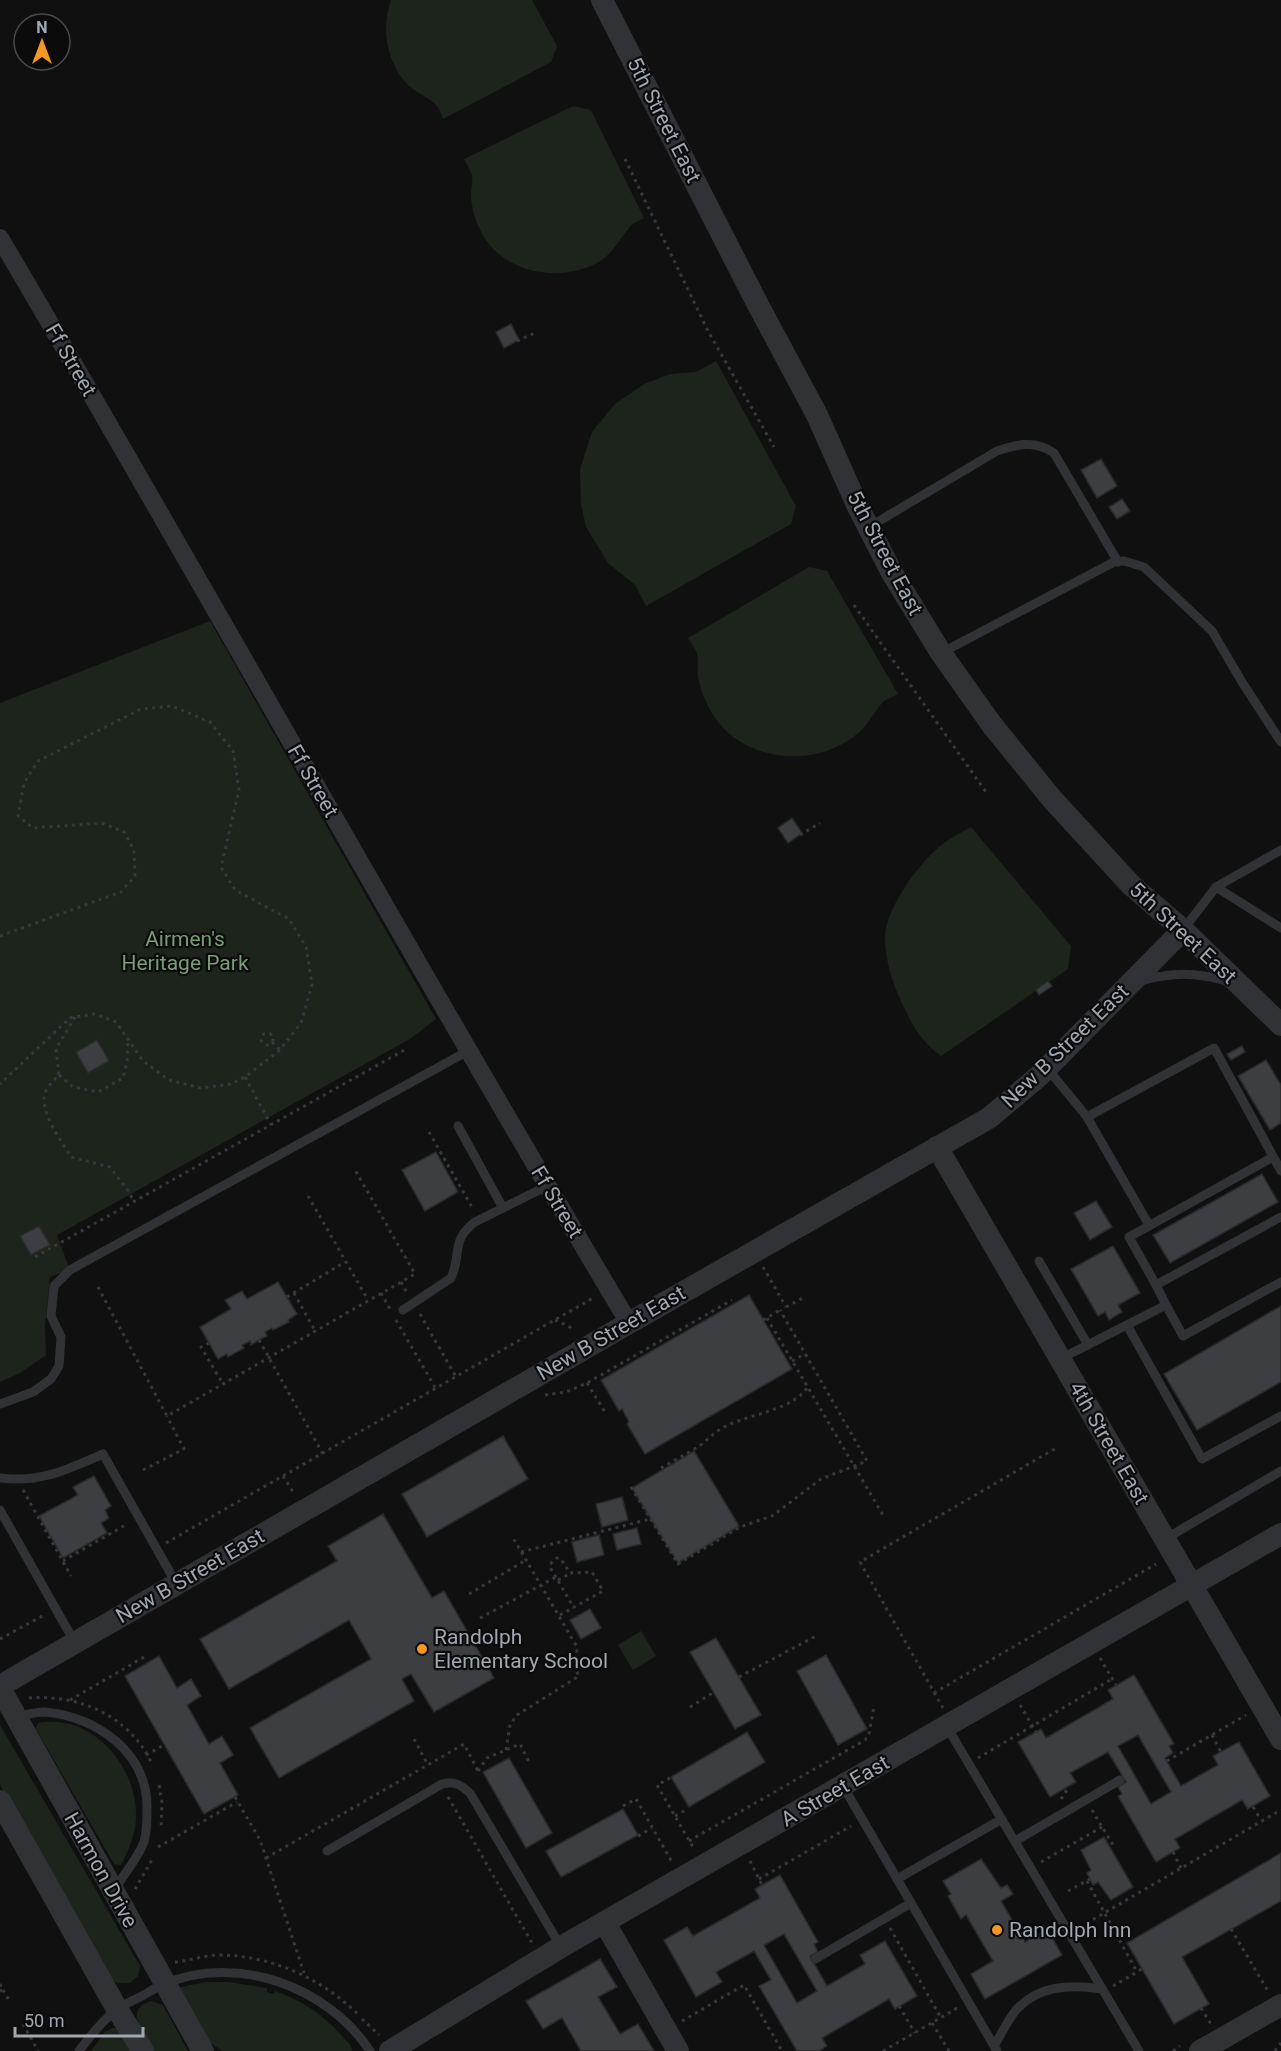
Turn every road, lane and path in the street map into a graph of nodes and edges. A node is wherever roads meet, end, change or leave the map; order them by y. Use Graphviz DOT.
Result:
graph roads {
  1 [pos="602,0"];
  2 [pos="625,159"];
  3 [pos="0,238"];
  4 [pos="535,333"];
  5 [pos="517,341"];
  6 [pos="774,447"];
  7 [pos="868,527"];
  8 [pos="1119,561"];
  9 [pos="854,605"];
  10 [pos="941,653"];
  11 [pos="1281,742"];
  12 [pos="986,792"];
  13 [pos="820,823"];
  14 [pos="800,835"];
  15 [pos="1281,850"];
  16 [pos="1216,887"];
  17 [pos="1281,928"];
  18 [pos="1183,930"];
  19 [pos="0,936"];
  20 [pos="1129,984"];
  21 [pos="1240,985"];
  22 [pos="75,1017"];
  23 [pos="1281,1025"];
  24 [pos="128,1040"];
  25 [pos="272,1042"];
  26 [pos="408,1048"];
  27 [pos="280,1050"];
  28 [pos="468,1051"];
  29 [pos="1047,1068"];
  30 [pos="59,1075"];
  31 [pos="244,1077"];
  32 [pos="0,1084"];
  33 [pos="1088,1117"];
  34 [pos="271,1125"];
  35 [pos="458,1126"];
  36 [pos="429,1132"];
  37 [pos="938,1148"];
  38 [pos="1273,1156"];
  39 [pos="355,1170"];
  40 [pos="1281,1171"];
  41 [pos="547,1186"];
  42 [pos="308,1197"];
  43 [pos="134,1202"];
  44 [pos="503,1208"];
  45 [pos="1281,1217"];
  46 [pos="480,1220"];
  47 [pos="1149,1225"];
  48 [pos="754,1251"];
  49 [pos="35,1257"];
  50 [pos="1039,1261"];
  51 [pos="345,1262"];
  52 [pos="400,1282"];
  53 [pos="1281,1282"];
  54 [pos="1156,1285"];
  55 [pos="99,1287"];
  56 [pos="294,1293"];
  57 [pos="381,1293"];
  58 [pos="287,1297"];
  59 [pos="805,1297"];
  60 [pos="593,1298"];
  61 [pos="368,1300"];
  62 [pos="732,1300"];
  63 [pos="413,1303"];
  64 [pos="1166,1305"];
  65 [pos="786,1307"];
  66 [pos="403,1310"];
  67 [pos="780,1310"];
  68 [pos="629,1323"];
  69 [pos="1127,1325"];
  70 [pos="315,1331"];
  71 [pos="259,1340"];
  72 [pos="209,1342"];
  73 [pos="1088,1345"];
  74 [pos="805,1354"];
  75 [pos="268,1358"];
  76 [pos="1060,1359"];
  77 [pos="792,1361"];
  78 [pos="456,1377"];
  79 [pos="587,1383"];
  80 [pos="223,1384"];
  81 [pos="807,1386"];
  82 [pos="436,1389"];
  83 [pos="542,1395"];
  84 [pos="0,1404"];
  85 [pos="605,1412"];
  86 [pos="167,1416"];
  87 [pos="1281,1416"];
  88 [pos="1058,1447"];
  89 [pos="323,1454"];
  90 [pos="855,1467"];
  91 [pos="661,1468"];
  92 [pos="143,1470"];
  93 [pos="1281,1471"];
  94 [pos="0,1478"];
  95 [pos="18,1480"];
  96 [pos="631,1487"];
  97 [pos="0,1510"];
  98 [pos="883,1515"];
  99 [pos="650,1519"];
  100 [pos="126,1524"];
  101 [pos="1281,1534"];
  102 [pos="512,1536"];
  103 [pos="1169,1546"];
  104 [pos="156,1549"];
  105 [pos="521,1552"];
  106 [pos="526,1560"];
  107 [pos="63,1561"];
  108 [pos="570,1573"];
  109 [pos="71,1576"];
  110 [pos="557,1579"];
  111 [pos="177,1584"];
  112 [pos="541,1585"];
  113 [pos="1192,1585"];
  114 [pos="470,1594"];
  115 [pos="55,1608"];
  116 [pos="574,1608"];
  117 [pos="559,1616"];
  118 [pos="480,1618"];
  119 [pos="818,1635"];
  120 [pos="0,1639"];
  121 [pos="75,1643"];
  122 [pos="1091,1643"];
  123 [pos="146,1656"];
  124 [pos="739,1677"];
  125 [pos="1112,1679"];
  126 [pos="1116,1685"];
  127 [pos="0,1687"];
  128 [pos="1011,1689"];
  129 [pos="714,1692"];
  130 [pos="934,1692"];
  131 [pos="70,1700"];
  132 [pos="874,1706"];
  133 [pos="1262,1706"];
  134 [pos="19,1707"];
  135 [pos="690,1707"];
  136 [pos="950,1725"];
  137 [pos="1032,1726"];
  138 [pos="1036,1732"];
  139 [pos="1212,1735"];
  140 [pos="414,1739"];
  141 [pos="1281,1739"];
  142 [pos="164,1745"];
  143 [pos="506,1750"];
  144 [pos="1221,1752"];
  145 [pos="146,1755"];
  146 [pos="1167,1761"];
  147 [pos="529,1762"];
  148 [pos="969,1763"];
  149 [pos="428,1765"];
  150 [pos="154,1769"];
  151 [pos="157,1778"];
  152 [pos="670,1778"];
  153 [pos="1120,1780"];
  154 [pos="843,1786"];
  155 [pos="235,1797"];
  156 [pos="448,1797"];
  157 [pos="1086,1800"];
  158 [pos="0,1801"];
  159 [pos="238,1801"];
  160 [pos="623,1806"];
  161 [pos="1253,1807"];
  162 [pos="688,1809"];
  163 [pos="1281,1810"];
  164 [pos="675,1816"];
  165 [pos="862,1819"];
  166 [pos="1002,1819"];
  167 [pos="1262,1821"];
  168 [pos="652,1827"];
  169 [pos="1102,1827"];
  170 [pos="161,1832"];
  171 [pos="638,1836"];
  172 [pos="159,1839"];
  173 [pos="689,1841"];
  174 [pos="1015,1841"];
  175 [pos="740,1845"];
  176 [pos="1113,1845"];
  177 [pos="158,1847"];
  178 [pos="327,1851"];
  179 [pos="1173,1852"];
  180 [pos="698,1856"];
  181 [pos="266,1858"];
  182 [pos="1031,1868"];
  183 [pos="1182,1868"];
  184 [pos="676,1869"];
  185 [pos="759,1879"];
  186 [pos="897,1879"];
  187 [pos="762,1885"];
  188 [pos="124,1891"];
  189 [pos="1068,1891"];
  190 [pos="911,1903"];
  191 [pos="1104,1913"];
  192 [pos="884,1918"];
  193 [pos="605,1923"];
  194 [pos="1231,1929"];
  195 [pos="1069,1933"];
  196 [pos="558,1943"];
  197 [pos="169,1953"];
  198 [pos="815,1959"];
  199 [pos="1137,1972"];
  200 [pos="305,1974"];
  201 [pos="164,1983"];
  202 [pos="0,1984"];
  203 [pos="1102,1989"];
  204 [pos="2,1991"];
  205 [pos="1276,2000"];
  206 [pos="10,2002"];
  207 [pos="899,2006"];
  208 [pos="960,2007"];
  209 [pos="1201,2008"];
  210 [pos="117,2009"];
  211 [pos="941,2018"];
  212 [pos="932,2023"];
  213 [pos="23,2024"];
  214 [pos="1213,2028"];
  215 [pos="666,2031"];
  216 [pos="915,2033"];
  217 [pos="1281,2043"];
  218 [pos="386,2044"];
  219 [pos="996,2049"];
  220 [pos="38,2051"];
  221 [pos="79,2051"];
  222 [pos="143,2051"];
  223 [pos="203,2051"];
  224 [pos="370,2051"];
  225 [pos="678,2051"];
  226 [pos="782,2051"];
  227 [pos="883,2051"];
  228 [pos="949,2051"];
  229 [pos="1139,2051"];
  230 [pos="1200,2051"];
  231 [pos="1275,2051"];
  1 -- 7 [label="street, 5th Street East"];
  2 -- 6 [label="path"];
  3 -- 28 [label="street, Ff Street"];
  4 -- 5 [label="path"];
  7 -- 8 [label="lane"];
  7 -- 10 [label="street, 5th Street East"];
  8 -- 10 [label="lane"];
  8 -- 11 [label="lane"];
  9 -- 12 [label="path"];
  10 -- 18 [label="street, 5th Street East"];
  13 -- 14 [label="path"];
  15 -- 16 [label="lane"];
  16 -- 17 [label="lane"];
  16 -- 18 [label="lane"];
  18 -- 20 [label="street, New B Street East"];
  18 -- 21 [label="street, 5th Street East"];
  19 -- 27 [label="path"];
  20 -- 21 [label="lane"];
  20 -- 29 [label="street, New B Street East"];
  21 -- 23 [label="street, 5th Street East"];
  22 -- 24 [label="path"];
  22 -- 30 [label="path"];
  22 -- 32 [label="path"];
  24 -- 30 [label="path"];
  24 -- 31 [label="path"];
  25 -- 25 [label="path"];
  25 -- 27 [label="path"];
  26 -- 34 [label="path"];
  27 -- 31 [label="path"];
  28 -- 41 [label="street, Ff Street"];
  28 -- 84 [label="lane"];
  29 -- 33 [label="lane"];
  29 -- 37 [label="street, New B Street East"];
  30 -- 43 [label="path"];
  31 -- 34 [label="path"];
  33 -- 38 [label="lane"];
  33 -- 47 [label="lane"];
  34 -- 43 [label="path"];
  35 -- 44 [label="lane"];
  36 -- 46 [label="path"];
  37 -- 48 [label="street, New B Street East"];
  37 -- 76 [label="street, 4th Street East"];
  38 -- 40 [label="lane"];
  38 -- 47 [label="lane"];
  39 -- 52 [label="path"];
  41 -- 44 [label="lane"];
  41 -- 68 [label="street, Ff Street"];
  42 -- 51 [label="path"];
  43 -- 49 [label="path"];
  44 -- 46 [label="lane"];
  45 -- 54 [label="lane"];
  46 -- 63 [label="lane"];
  47 -- 54 [label="lane"];
  48 -- 65 [label="path"];
  48 -- 68 [label="street, New B Street East"];
  50 -- 73 [label="lane"];
  51 -- 56 [label="path"];
  51 -- 61 [label="path"];
  52 -- 57 [label="path"];
  52 -- 63 [label="path"];
  53 -- 64 [label="lane"];
  54 -- 64 [label="lane"];
  55 -- 86 [label="path"];
  56 -- 58 [label="path"];
  56 -- 70 [label="path"];
  57 -- 61 [label="path"];
  57 -- 82 [label="path"];
  59 -- 65 [label="path"];
  60 -- 78 [label="path"];
  61 -- 70 [label="path"];
  62 -- 79 [label="path"];
  63 -- 66 [label="lane"];
  63 -- 78 [label="path"];
  64 -- 69 [label="lane"];
  65 -- 67 [label="path"];
  67 -- 74 [label="path"];
  67 -- 77 [label="path"];
  68 -- 111 [label="street, New B Street East"];
  69 -- 73 [label="lane"];
  69 -- 87 [label="lane"];
  70 -- 75 [label="path"];
  71 -- 75 [label="path"];
  72 -- 80 [label="path"];
  73 -- 76 [label="lane"];
  74 -- 77 [label="path"];
  74 -- 90 [label="path"];
  75 -- 80 [label="path"];
  75 -- 89 [label="path"];
  76 -- 103 [label="street, 4th Street East"];
  77 -- 81 [label="path"];
  78 -- 82 [label="path"];
  79 -- 83 [label="path"];
  79 -- 85 [label="path"];
  80 -- 86 [label="path"];
  81 -- 90 [label="path"];
  81 -- 91 [label="path"];
  82 -- 89 [label="path"];
  86 -- 92 [label="path"];
  88 -- 130 [label="path"];
  89 -- 104 [label="path"];
  90 -- 98 [label="path"];
  90 -- 99 [label="path"];
  93 -- 103 [label="lane"];
  94 -- 95 [label="lane"];
  95 -- 104 [label="lane"];
  95 -- 107 [label="path"];
  96 -- 99 [label="path"];
  97 -- 115 [label="lane"];
  99 -- 105 [label="path"];
  100 -- 107 [label="path"];
  101 -- 113 [label="street, A Street East"];
  102 -- 105 [label="path"];
  103 -- 113 [label="street, 4th Street East"];
  103 -- 130 [label="path"];
  104 -- 111 [label="lane"];
  105 -- 106 [label="path"];
  106 -- 112 [label="path"];
  106 -- 114 [label="path"];
  107 -- 109 [label="path"];
  108 -- 110 [label="path"];
  108 -- 110 [label="path"];
  108 -- 116 [label="path"];
  110 -- 112 [label="path"];
  110 -- 116 [label="path"];
  111 -- 121 [label="street, New B Street East"];
  112 -- 117 [label="path"];
  112 -- 118 [label="path"];
  113 -- 122 [label="street, A Street East"];
  113 -- 133 [label="street, 4th Street East"];
  115 -- 120 [label="path"];
  115 -- 121 [label="lane"];
  116 -- 117 [label="path"];
  117 -- 143 [label="path"];
  119 -- 124 [label="path"];
  121 -- 127 [label="street, New B Street East"];
  122 -- 125 [label="path"];
  122 -- 128 [label="street, A Street East"];
  123 -- 131 [label="path"];
  125 -- 126 [label="path"];
  125 -- 137 [label="path"];
  127 -- 134 [label="street, Harmon Drive"];
  128 -- 136 [label="street, A Street East"];
  128 -- 137 [label="path"];
  129 -- 135 [label="path"];
  130 -- 136 [label="path"];
  131 -- 134 [label="path"];
  131 -- 145 [label="path"];
  132 -- 173 [label="path"];
  133 -- 139 [label="path"];
  133 -- 141 [label="street, 4th Street East"];
  134 -- 188 [label="street, Harmon Drive"];
  134 -- 188 [label="lane"];
  136 -- 148 [label="lane"];
  136 -- 154 [label="street, A Street East"];
  137 -- 138 [label="path"];
  137 -- 148 [label="path"];
  139 -- 144 [label="path"];
  139 -- 146 [label="path"];
  140 -- 149 [label="path"];
  142 -- 145 [label="path"];
  143 -- 147 [label="path"];
  143 -- 149 [label="path"];
  145 -- 150 [label="path"];
  148 -- 166 [label="lane"];
  149 -- 181 [label="path"];
  151 -- 170 [label="path"];
  152 -- 164 [label="path"];
  153 -- 157 [label="lane"];
  154 -- 165 [label="lane"];
  154 -- 175 [label="street, A Street East"];
  155 -- 159 [label="path"];
  156 -- 196 [label="path"];
  157 -- 169 [label="path"];
  157 -- 174 [label="lane"];
  158 -- 210 [label="street"];
  159 -- 177 [label="path"];
  159 -- 181 [label="path"];
  160 -- 168 [label="path"];
  161 -- 167 [label="path"];
  162 -- 164 [label="path"];
  163 -- 167 [label="path"];
  164 -- 173 [label="path"];
  165 -- 185 [label="path"];
  165 -- 186 [label="lane"];
  166 -- 174 [label="lane"];
  166 -- 186 [label="lane"];
  167 -- 183 [label="path"];
  168 -- 171 [label="path"];
  168 -- 184 [label="path"];
  169 -- 176 [label="path"];
  169 -- 182 [label="path"];
  172 -- 177 [label="path"];
  173 -- 180 [label="path"];
  174 -- 182 [label="lane"];
  175 -- 185 [label="path"];
  175 -- 193 [label="street, A Street East"];
  177 -- 188 [label="path"];
  178 -- 196 [label="lane"];
  179 -- 183 [label="path"];
  181 -- 200 [label="path"];
  182 -- 195 [label="lane"];
  183 -- 191 [label="path"];
  185 -- 187 [label="path"];
  186 -- 190 [label="lane"];
  188 -- 201 [label="street, Harmon Drive"];
  189 -- 191 [label="path"];
  190 -- 192 [label="lane"];
  190 -- 219 [label="lane"];
  191 -- 195 [label="path"];
  191 -- 199 [label="path"];
  192 -- 198 [label="lane"];
  192 -- 211 [label="path"];
  193 -- 196 [label="street, A Street East"];
  193 -- 215 [label="street"];
  194 -- 205 [label="path"];
  195 -- 203 [label="lane"];
  196 -- 218 [label="street, A Street East"];
  197 -- 200 [label="path"];
  200 -- 218 [label="path"];
  201 -- 210 [label="lane"];
  201 -- 223 [label="street, Harmon Drive"];
  201 -- 224 [label="lane"];
  202 -- 204 [label="path"];
  203 -- 219 [label="lane"];
  203 -- 229 [label="lane"];
  204 -- 206 [label="path"];
  205 -- 230 [label="street"];
  207 -- 216 [label="path"];
  208 -- 211 [label="path"];
  209 -- 214 [label="path"];
  210 -- 221 [label="lane"];
  210 -- 222 [label="street"];
  211 -- 212 [label="path"];
  212 -- 216 [label="path"];
  212 -- 228 [label="path"];
  213 -- 220 [label="path"];
  215 -- 225 [label="street"];
  215 -- 226 [label="path"];
  216 -- 227 [label="path"];
  217 -- 231 [label="path"];
}
